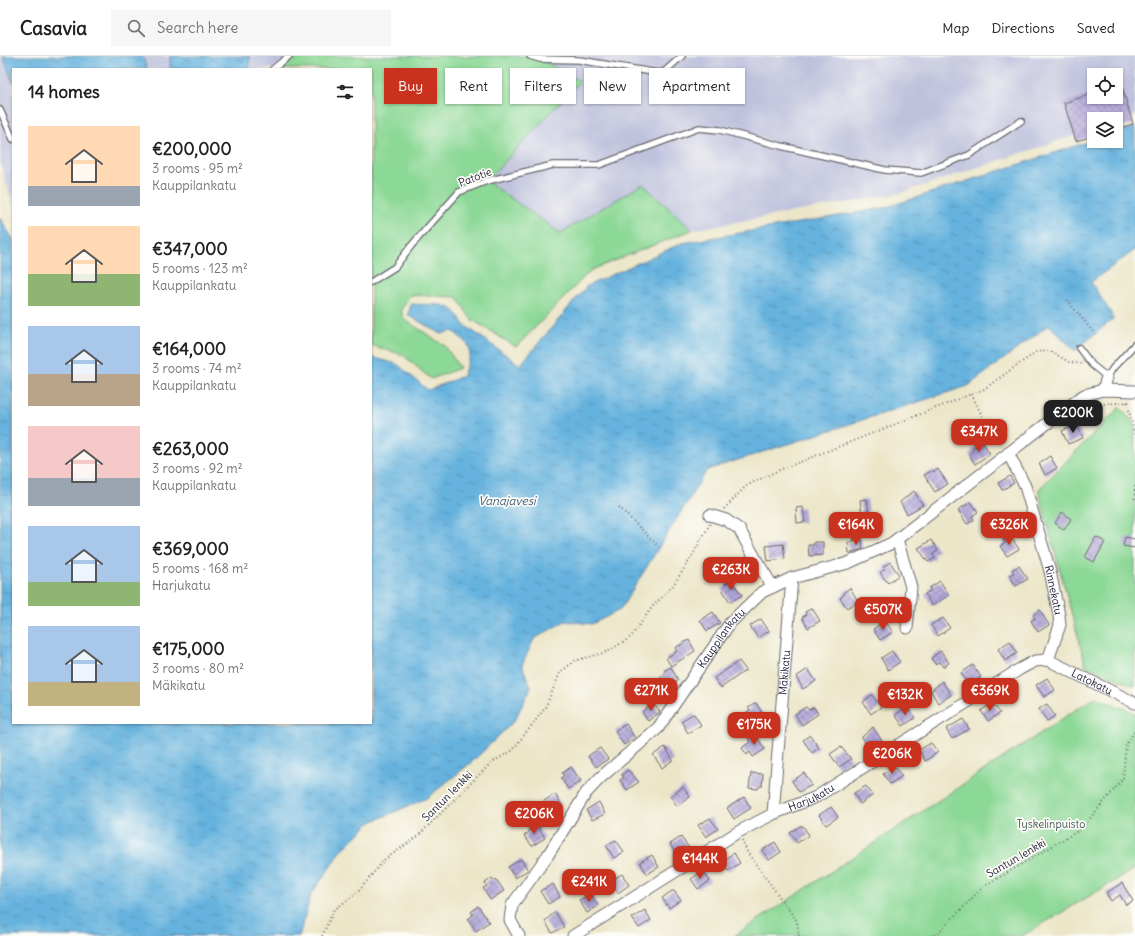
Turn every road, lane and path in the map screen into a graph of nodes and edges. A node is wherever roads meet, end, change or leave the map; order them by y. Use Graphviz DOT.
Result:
graph roads {
  1 [pos="289,56"];
  2 [pos="530,56"];
  3 [pos="682,56"];
  4 [pos="274,68"];
  5 [pos="0,110"];
  6 [pos="1022,121"];
  7 [pos="12,137"];
  8 [pos="372,281"];
  9 [pos="1067,300"];
  10 [pos="1095,334"];
  11 [pos="1135,344"];
  12 [pos="1079,348"];
  13 [pos="1092,365"];
  14 [pos="1107,378"];
  15 [pos="1103,390"];
  16 [pos="1129,391"];
  17 [pos="971,394"];
  18 [pos="1127,402"];
  19 [pos="1135,402"];
  20 [pos="1073,404"];
  21 [pos="1135,436"];
  22 [pos="1008,453"];
  23 [pos="1135,486"];
  24 [pos="1135,501"];
  25 [pos="619,507"];
  26 [pos="713,516"];
  27 [pos="897,539"];
  28 [pos="659,548"];
  29 [pos="792,578"];
  30 [pos="774,587"];
  31 [pos="906,628"];
  32 [pos="1048,660"];
  33 [pos="1135,704"];
  34 [pos="1135,731"];
  35 [pos="774,814"];
  36 [pos="738,832"];
  37 [pos="322,936"];
  38 [pos="519,936"];
  39 [pos="573,936"];
  40 [pos="799,936"];
  41 [pos="931,936"];
  1 -- 4 [label="lane"];
  2 -- 3 [label="lane"];
  5 -- 7 [label="lane"];
  6 -- 8 [label="lane, Patotie"];
  9 -- 10 [label="path"];
  11 -- 14 [label="lane"];
  12 -- 13 [label="lane"];
  13 -- 14 [label="lane"];
  13 -- 17 [label="path"];
  14 -- 15 [label="street"];
  15 -- 16 [label="street, Kauppilankatu"];
  15 -- 20 [label="street, Kauppilankatu"];
  16 -- 18 [label="path"];
  17 -- 22 [label="path"];
  17 -- 26 [label="path"];
  18 -- 19 [label="path"];
  18 -- 20 [label="path"];
  18 -- 21 [label="path"];
  20 -- 22 [label="street, Kauppilankatu"];
  22 -- 27 [label="street, Kauppilankatu"];
  22 -- 32 [label="street, Rinnekatu"];
  23 -- 24 [label="path"];
  25 -- 28 [label="path"];
  26 -- 30 [label="street"];
  26 -- 37 [label="path, Santun lenkki"];
  27 -- 29 [label="street, Kauppilankatu"];
  27 -- 31 [label="street"];
  29 -- 30 [label="street, Kauppilankatu"];
  29 -- 35 [label="street, Mäkikatu"];
  30 -- 38 [label="street, Kauppilankatu"];
  32 -- 33 [label="street, Latokatu"];
  32 -- 35 [label="street, Harjukatu"];
  34 -- 41 [label="path, Santun lenkki"];
  35 -- 36 [label="street, Harjukatu"];
  36 -- 39 [label="street, Harjukatu"];
  36 -- 40 [label="path"];
}
